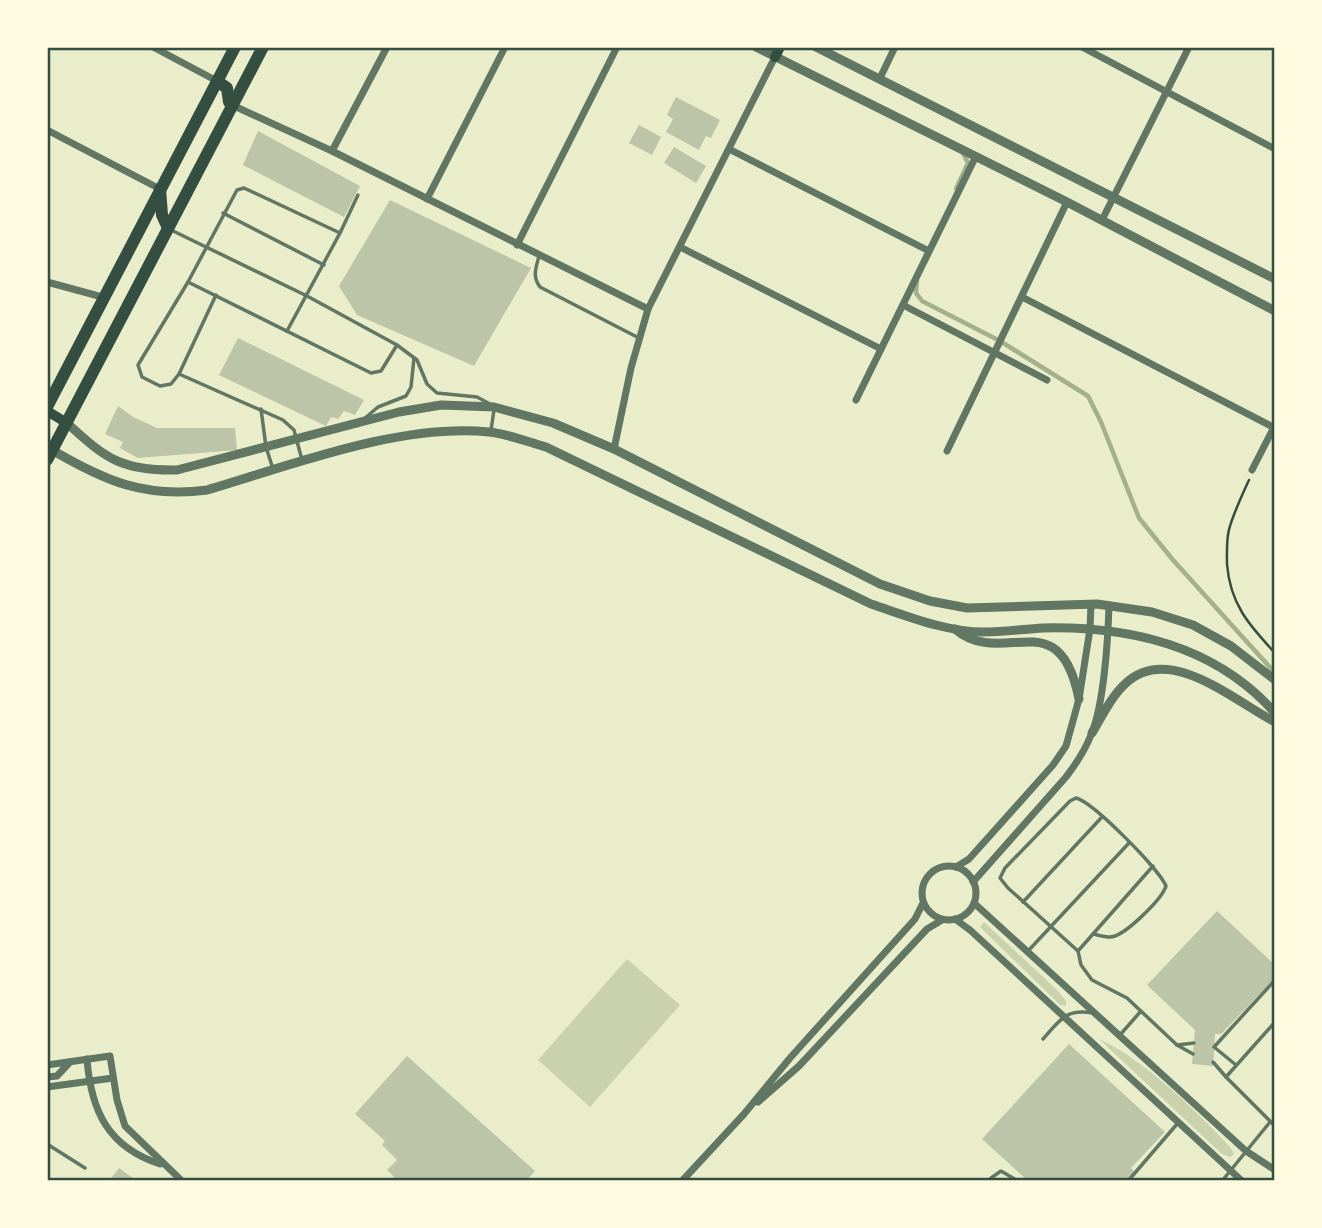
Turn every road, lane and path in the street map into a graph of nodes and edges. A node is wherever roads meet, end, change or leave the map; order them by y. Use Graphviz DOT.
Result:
graph roads {
  1 [pos="153,47"];
  2 [pos="235,47"];
  3 [pos="263,47"];
  4 [pos="387,47"];
  5 [pos="505,47"];
  6 [pos="617,47"];
  7 [pos="756,47"];
  8 [pos="816,47"];
  9 [pos="895,47"];
  10 [pos="1082,47"];
  11 [pos="1189,47"];
  12 [pos="778,52"];
  13 [pos="880,78"];
  14 [pos="217,80"];
  15 [pos="1166,93"];
  16 [pos="232,105"];
  17 [pos="47,130"];
  18 [pos="729,149"];
  19 [pos="1275,149"];
  20 [pos="332,151"];
  21 [pos="976,156"];
  22 [pos="160,189"];
  23 [pos="358,195"];
  24 [pos="427,199"];
  25 [pos="1112,199"];
  26 [pos="1067,202"];
  27 [pos="223,213"];
  28 [pos="1102,220"];
  29 [pos="168,228"];
  30 [pos="340,233"];
  31 [pos="517,245"];
  32 [pos="206,247"];
  33 [pos="680,247"];
  34 [pos="929,251"];
  35 [pos="540,256"];
  36 [pos="324,265"];
  37 [pos="1275,279"];
  38 [pos="47,282"];
  39 [pos="188,282"];
  40 [pos="216,295"];
  41 [pos="307,296"];
  42 [pos="1021,296"];
  43 [pos="106,298"];
  44 [pos="903,305"];
  45 [pos="648,309"];
  46 [pos="1275,311"];
  47 [pos="287,331"];
  48 [pos="639,338"];
  49 [pos="397,345"];
  50 [pos="881,349"];
  51 [pos="995,353"];
  52 [pos="414,358"];
  53 [pos="179,374"];
  54 [pos="1047,380"];
  55 [pos="856,400"];
  56 [pos="494,407"];
  57 [pos="47,409"];
  58 [pos="261,409"];
  59 [pos="362,421"];
  60 [pos="67,423"];
  61 [pos="1274,427"];
  62 [pos="490,432"];
  63 [pos="297,440"];
  64 [pos="266,447"];
  65 [pos="614,449"];
  66 [pos="947,451"];
  67 [pos="49,452"];
  68 [pos="302,462"];
  69 [pos="273,470"];
  70 [pos="1252,470"];
  71 [pos="1091,604"];
  72 [pos="1109,605"];
  73 [pos="954,627"];
  74 [pos="1090,629"];
  75 [pos="1108,631"];
  76 [pos="1275,653"];
  77 [pos="1275,680"];
  78 [pos="1079,699"];
  79 [pos="1275,713"];
  80 [pos="1275,722"];
  81 [pos="1092,733"];
  82 [pos="1102,817"];
  83 [pos="1129,843"];
  84 [pos="1153,866"];
  85 [pos="956,867"];
  86 [pos="973,882"];
  87 [pos="1023,902"];
  88 [pos="923,903"];
  89 [pos="974,903"];
  90 [pos="942,919"];
  91 [pos="955,919"];
  92 [pos="1050,928"];
  93 [pos="1093,934"];
  94 [pos="1028,951"];
  95 [pos="1078,951"];
  96 [pos="1275,980"];
  97 [pos="1141,1011"];
  98 [pos="1094,1013"];
  99 [pos="1064,1017"];
  100 [pos="1275,1022"];
  101 [pos="1118,1037"];
  102 [pos="1044,1039"];
  103 [pos="1194,1043"];
  104 [pos="1177,1045"];
  105 [pos="1193,1054"];
  106 [pos="88,1059"];
  107 [pos="71,1062"];
  108 [pos="1213,1062"];
  109 [pos="47,1065"];
  110 [pos="1236,1065"];
  111 [pos="47,1077"];
  112 [pos="1226,1077"];
  113 [pos="113,1078"];
  114 [pos="89,1081"];
  115 [pos="47,1087"];
  116 [pos="744,1114"];
  117 [pos="1270,1122"];
  118 [pos="1179,1123"];
  119 [pos="1275,1126"];
  120 [pos="47,1144"];
  121 [pos="1246,1151"];
  122 [pos="164,1166"];
  123 [pos="85,1168"];
  124 [pos="1231,1170"];
  125 [pos="1275,1170"];
  126 [pos="991,1178"];
  127 [pos="181,1181"];
  128 [pos="682,1181"];
  129 [pos="1018,1181"];
  130 [pos="1128,1181"];
  131 [pos="1222,1181"];
  132 [pos="1242,1181"];
  1 -- 14 [label="street"];
  2 -- 14 [label="main road"];
  3 -- 16 [label="main road"];
  4 -- 20 [label="street"];
  5 -- 24 [label="street"];
  6 -- 31 [label="street"];
  7 -- 12 [label="street"];
  8 -- 13 [label="street"];
  9 -- 13 [label="street"];
  10 -- 15 [label="street"];
  11 -- 15 [label="street"];
  12 -- 18 [label="street"];
  12 -- 21 [label="street"];
  13 -- 25 [label="street"];
  14 -- 16 [label="main road"];
  14 -- 22 [label="main road"];
  15 -- 19 [label="street"];
  15 -- 25 [label="street"];
  16 -- 20 [label="street"];
  16 -- 29 [label="main road"];
  17 -- 22 [label="street"];
  18 -- 33 [label="street"];
  18 -- 34 [label="street"];
  20 -- 24 [label="street"];
  21 -- 26 [label="street"];
  21 -- 34 [label="street"];
  22 -- 29 [label="main road"];
  22 -- 43 [label="main road"];
  23 -- 30 [label="lane"];
  24 -- 31 [label="street"];
  25 -- 28 [label="street"];
  25 -- 37 [label="street"];
  26 -- 28 [label="street"];
  26 -- 42 [label="street"];
  27 -- 30 [label="lane"];
  27 -- 32 [label="lane"];
  27 -- 36 [label="lane"];
  28 -- 46 [label="street"];
  29 -- 32 [label="lane"];
  29 -- 60 [label="main road"];
  30 -- 36 [label="lane"];
  31 -- 35 [label="street"];
  32 -- 39 [label="lane"];
  32 -- 41 [label="lane"];
  33 -- 45 [label="street"];
  33 -- 50 [label="street"];
  34 -- 44 [label="street"];
  35 -- 45 [label="street"];
  35 -- 48 [label="lane"];
  36 -- 41 [label="lane"];
  38 -- 43 [label="street"];
  39 -- 40 [label="lane"];
  39 -- 53 [label="lane"];
  40 -- 47 [label="lane"];
  40 -- 53 [label="lane"];
  41 -- 47 [label="lane"];
  41 -- 49 [label="lane"];
  42 -- 51 [label="street"];
  42 -- 61 [label="street"];
  43 -- 57 [label="main road"];
  44 -- 50 [label="street"];
  44 -- 51 [label="street"];
  45 -- 48 [label="street"];
  47 -- 49 [label="lane"];
  48 -- 65 [label="street"];
  49 -- 52 [label="lane"];
  50 -- 55 [label="street"];
  51 -- 54 [label="street"];
  51 -- 66 [label="street"];
  52 -- 56 [label="lane"];
  52 -- 59 [label="lane"];
  53 -- 58 [label="lane"];
  56 -- 59 [label="street"];
  56 -- 62 [label="lane"];
  56 -- 65 [label="street"];
  57 -- 60 [label="main road"];
  58 -- 63 [label="lane"];
  58 -- 64 [label="lane"];
  59 -- 63 [label="street"];
  60 -- 64 [label="street"];
  60 -- 67 [label="main road"];
  61 -- 70 [label="street"];
  62 -- 68 [label="street"];
  62 -- 73 [label="street"];
  63 -- 64 [label="street"];
  63 -- 68 [label="lane"];
  64 -- 69 [label="lane"];
  65 -- 71 [label="street"];
  67 -- 69 [label="street"];
  68 -- 69 [label="street"];
  70 -- 76 [label="path"];
  71 -- 72 [label="street"];
  71 -- 74 [label="street"];
  72 -- 75 [label="street"];
  72 -- 77 [label="street"];
  73 -- 74 [label="street"];
  73 -- 78 [label="street"];
  74 -- 75 [label="street"];
  74 -- 78 [label="street"];
  75 -- 79 [label="street"];
  75 -- 81 [label="street"];
  78 -- 85 [label="street"];
  80 -- 81 [label="street"];
  81 -- 86 [label="street"];
  82 -- 83 [label="lane"];
  82 -- 87 [label="lane"];
  82 -- 87 [label="lane"];
  83 -- 84 [label="lane"];
  83 -- 92 [label="lane"];
  84 -- 93 [label="lane"];
  84 -- 93 [label="lane"];
  85 -- 86 [label="street"];
  85 -- 88 [label="street"];
  86 -- 89 [label="street"];
  87 -- 92 [label="lane"];
  88 -- 90 [label="street"];
  88 -- 116 [label="street"];
  89 -- 91 [label="street"];
  89 -- 94 [label="street"];
  90 -- 91 [label="street"];
  90 -- 116 [label="street"];
  91 -- 99 [label="street"];
  92 -- 94 [label="lane"];
  92 -- 95 [label="lane"];
  93 -- 95 [label="lane"];
  94 -- 98 [label="street"];
  95 -- 97 [label="lane"];
  96 -- 110 [label="lane"];
  97 -- 101 [label="lane"];
  97 -- 104 [label="lane"];
  98 -- 99 [label="lane"];
  98 -- 101 [label="street"];
  99 -- 102 [label="lane"];
  99 -- 118 [label="street"];
  100 -- 110 [label="lane"];
  101 -- 121 [label="street"];
  103 -- 104 [label="lane"];
  104 -- 105 [label="lane"];
  106 -- 107 [label="street"];
  106 -- 113 [label="street"];
  106 -- 114 [label="street"];
  107 -- 109 [label="street"];
  107 -- 111 [label="street"];
  108 -- 112 [label="lane"];
  110 -- 112 [label="lane"];
  112 -- 117 [label="lane"];
  113 -- 114 [label="street"];
  113 -- 122 [label="street"];
  114 -- 115 [label="street"];
  114 -- 122 [label="street"];
  116 -- 128 [label="street"];
  117 -- 119 [label="lane"];
  117 -- 121 [label="lane"];
  118 -- 124 [label="street"];
  118 -- 130 [label="lane"];
  120 -- 123 [label="lane"];
  121 -- 124 [label="lane"];
  121 -- 125 [label="street"];
  122 -- 127 [label="street"];
  124 -- 131 [label="lane"];
  124 -- 132 [label="street"];
  126 -- 129 [label="lane"];
}
